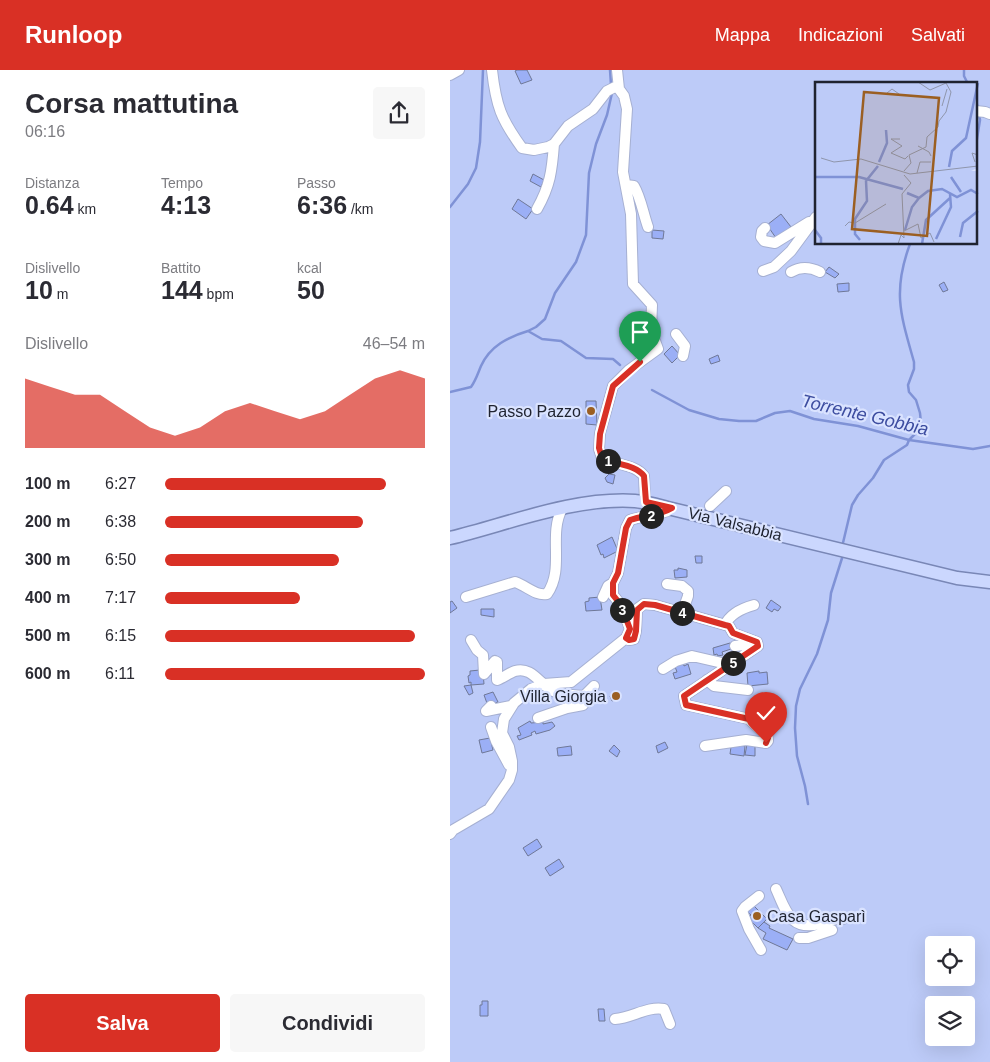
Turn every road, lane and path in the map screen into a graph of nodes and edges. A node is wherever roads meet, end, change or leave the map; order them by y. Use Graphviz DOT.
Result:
graph roads {
  1 [pos="459,70"];
  2 [pos="492,70"];
  3 [pos="617,70"];
  4 [pos="450,75"];
  5 [pos="619,89"];
  6 [pos="554,144"];
  7 [pos="626,185"];
  8 [pos="537,210"];
  9 [pos="815,218"];
  10 [pos="648,227"];
  11 [pos="765,228"];
  12 [pos="763,271"];
  13 [pos="791,272"];
  14 [pos="820,272"];
  15 [pos="676,334"];
  16 [pos="683,356"];
  17 [pos="726,491"];
  18 [pos="646,502"];
  19 [pos="710,506"];
  20 [pos="672,508"];
  21 [pos="560,509"];
  22 [pos="450,538"];
  23 [pos="989,582"];
  24 [pos="613,583"];
  25 [pos="667,584"];
  26 [pos="466,597"];
  27 [pos="603,597"];
  28 [pos="754,605"];
  29 [pos="682,613"];
  30 [pos="725,625"];
  31 [pos="626,638"];
  32 [pos="471,640"];
  33 [pos="735,646"];
  34 [pos="755,648"];
  35 [pos="731,664"];
  36 [pos="663,670"];
  37 [pos="707,680"];
  38 [pos="544,684"];
  39 [pos="594,686"];
  40 [pos="748,690"];
  41 [pos="584,696"];
  42 [pos="492,706"];
  43 [pos="511,706"];
  44 [pos="538,718"];
  45 [pos="491,727"];
  46 [pos="705,746"];
  47 [pos="512,770"];
  48 [pos="451,829"];
  49 [pos="776,889"];
  50 [pos="759,896"];
  51 [pos="843,919"];
  52 [pos="832,930"];
  53 [pos="799,938"];
  54 [pos="760,950"];
  55 [pos="615,1019"];
  56 [pos="670,1024"];
  1 -- 4 [label="street"];
  2 -- 6 [label="street"];
  3 -- 5 [label="street"];
  5 -- 6 [label="street"];
  5 -- 7 [label="street"];
  6 -- 8 [label="street"];
  7 -- 10 [label="street"];
  7 -- 18 [label="street"];
  9 -- 11 [label="street"];
  9 -- 12 [label="street"];
  13 -- 14 [label="street"];
  15 -- 16 [label="street"];
  17 -- 19 [label="street"];
  18 -- 20 [label="main road, Via Valsabbia"];
  18 -- 21 [label="main road, Via Valsabbia"];
  20 -- 23 [label="main road, Via Valsabbia"];
  20 -- 24 [label="street"];
  21 -- 22 [label="main road, Via Valsabbia"];
  21 -- 26 [label="street"];
  24 -- 27 [label="street"];
  24 -- 31 [label="street"];
  25 -- 29 [label="street"];
  28 -- 30 [label="street"];
  29 -- 30 [label="street"];
  29 -- 31 [label="street"];
  30 -- 34 [label="street"];
  31 -- 38 [label="street"];
  32 -- 38 [label="street"];
  33 -- 34 [label="street"];
  34 -- 35 [label="street"];
  35 -- 36 [label="street"];
  35 -- 37 [label="street"];
  37 -- 40 [label="street"];
  37 -- 46 [label="street"];
  38 -- 41 [label="street"];
  38 -- 43 [label="street"];
  39 -- 41 [label="street"];
  41 -- 44 [label="street"];
  42 -- 43 [label="street"];
  43 -- 47 [label="street"];
  45 -- 47 [label="street"];
  47 -- 48 [label="street"];
  49 -- 51 [label="street"];
  50 -- 54 [label="street"];
  52 -- 53 [label="street"];
  55 -- 56 [label="street"];
}
